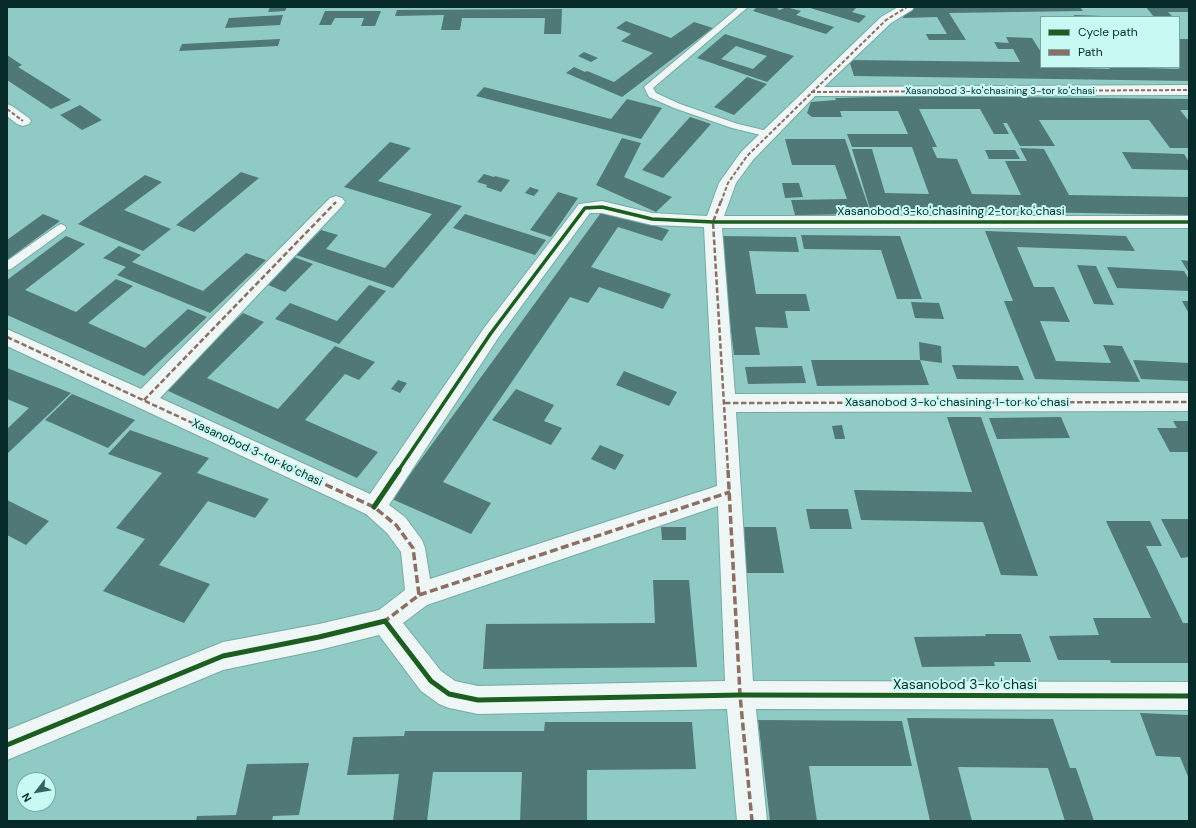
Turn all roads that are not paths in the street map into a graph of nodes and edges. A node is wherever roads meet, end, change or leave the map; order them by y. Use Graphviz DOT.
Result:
graph roads {
  1 [pos="744,7"];
  2 [pos="907,7"];
  3 [pos="1189,90"];
  4 [pos="811,92"];
  5 [pos="7,109"];
  6 [pos="23,121"];
  7 [pos="769,134"];
  8 [pos="336,202"];
  9 [pos="713,222"];
  10 [pos="1189,222"];
  11 [pos="61,228"];
  12 [pos="7,266"];
  13 [pos="7,337"];
  14 [pos="144,400"];
  15 [pos="1189,402"];
  16 [pos="725,404"];
  17 [pos="730,492"];
  18 [pos="374,507"];
  19 [pos="419,595"];
  20 [pos="385,621"];
  21 [pos="740,695"];
  22 [pos="1189,696"];
  23 [pos="7,745"];
  24 [pos="752,821"];
  1 -- 7 [label="lane"];
  2 -- 4 [label="street"];
  3 -- 4 [label="street, Xasanobod 3-koʻchasining 3-tor koʻchasi"];
  4 -- 7 [label="street"];
  5 -- 6 [label="street"];
  7 -- 9 [label="street"];
  8 -- 14 [label="street"];
  9 -- 10 [label="street, Xasanobod 3-koʻchasining 2-tor koʻchasi"];
  9 -- 16 [label="street"];
  9 -- 18 [label="street, Xasanobod 3-koʻchasining 2-tor koʻchasi"];
  11 -- 12 [label="lane"];
  13 -- 14 [label="street, Xasanobod 3-tor koʻchasi"];
  14 -- 18 [label="street, Xasanobod 3-tor koʻchasi"];
  15 -- 16 [label="street, Xasanobod 3-koʻchasining 1-tor koʻchasi"];
  16 -- 17 [label="street"];
  17 -- 19 [label="street"];
  17 -- 21 [label="street"];
  18 -- 19 [label="street, Xasanobod 3-tor koʻchasi"];
  19 -- 20 [label="street"];
  20 -- 21 [label="street, Xasanobod 3-koʻchasi"];
  20 -- 23 [label="street"];
  21 -- 22 [label="street, Xasanobod 3-koʻchasi"];
  21 -- 24 [label="street"];
}
